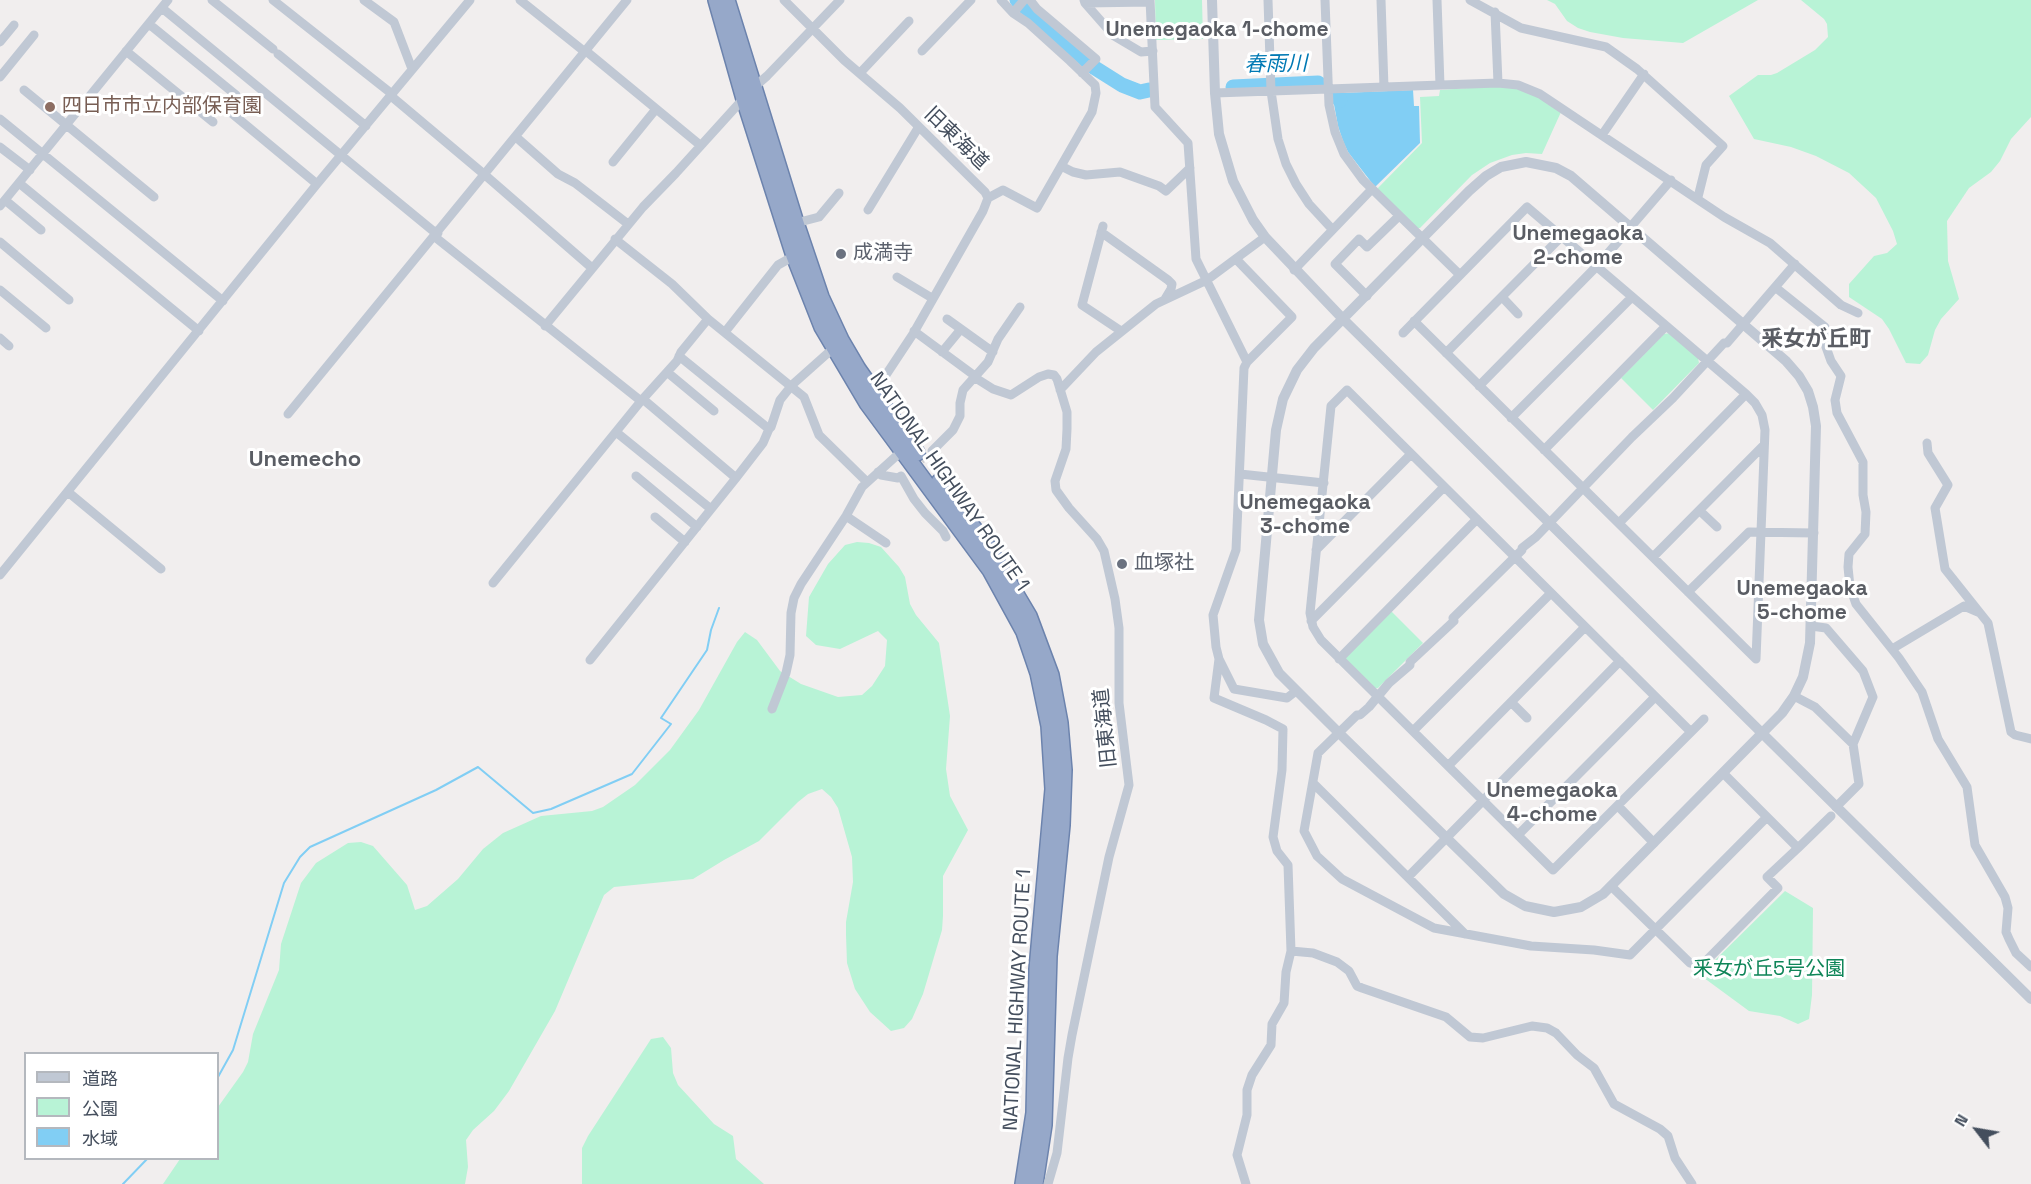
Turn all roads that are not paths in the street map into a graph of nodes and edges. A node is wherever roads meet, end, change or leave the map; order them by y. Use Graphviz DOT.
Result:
graph roads {
  1 [pos="212,0"];
  2 [pos="273,0"];
  3 [pos="363,0"];
  4 [pos="470,0"];
  5 [pos="520,0"];
  6 [pos="627,0"];
  7 [pos="716,0"];
  8 [pos="727,0"];
  9 [pos="784,0"];
  10 [pos="840,0"];
  11 [pos="971,0"];
  12 [pos="1001,0"];
  13 [pos="1024,0"];
  14 [pos="1030,0"];
  15 [pos="1212,0"];
  16 [pos="1268,0"];
  17 [pos="1325,0"];
  18 [pos="1381,0"];
  19 [pos="1437,0"];
  20 [pos="1470,0"];
  21 [pos="1150,1"];
  22 [pos="1085,2"];
  23 [pos="165,4"];
  24 [pos="1014,11"];
  25 [pos="1495,12"];
  26 [pos="909,21"];
  27 [pos="149,24"];
  28 [pos="14,25"];
  29 [pos="814,28"];
  30 [pos="34,35"];
  31 [pos="0,42"];
  32 [pos="126,51"];
  33 [pos="585,51"];
  34 [pos="922,51"];
  35 [pos="1153,51"];
  36 [pos="412,69"];
  37 [pos="1083,72"];
  38 [pos="860,74"];
  39 [pos="1644,74"];
  40 [pos="0,77"];
  41 [pos="1498,82"];
  42 [pos="1440,85"];
  43 [pos="1271,87"];
  44 [pos="1384,87"];
  45 [pos="1328,89"];
  46 [pos="24,90"];
  47 [pos="1215,93"];
  48 [pos="749,94"];
  49 [pos="236,95"];
  50 [pos="391,95"];
  51 [pos="656,109"];
  52 [pos="229,111"];
  53 [pos="0,119"];
  54 [pos="213,122"];
  55 [pos="66,125"];
  56 [pos="366,126"];
  57 [pos="918,128"];
  58 [pos="1602,135"];
  59 [pos="516,137"];
  60 [pos="700,146"];
  61 [pos="0,147"];
  62 [pos="43,153"];
  63 [pos="341,155"];
  64 [pos="613,162"];
  65 [pos="1061,166"];
  66 [pos="1190,168"];
  67 [pos="30,171"];
  68 [pos="485,175"];
  69 [pos="1671,180"];
  70 [pos="20,183"];
  71 [pos="317,184"];
  72 [pos="1372,189"];
  73 [pos="839,193"];
  74 [pos="154,197"];
  75 [pos="1698,197"];
  76 [pos="988,198"];
  77 [pos="3,199"];
  78 [pos="868,210"];
  79 [pos="1399,216"];
  80 [pos="796,223"];
  81 [pos="628,224"];
  82 [pos="1631,227"];
  83 [pos="1332,229"];
  84 [pos="41,230"];
  85 [pos="437,235"];
  86 [pos="1265,237"];
  87 [pos="1561,237"];
  88 [pos="1423,238"];
  89 [pos="615,239"];
  90 [pos="0,242"];
  91 [pos="794,256"];
  92 [pos="1236,259"];
  93 [pos="1795,264"];
  94 [pos="1597,266"];
  95 [pos="592,268"];
  96 [pos="1294,270"];
  97 [pos="1460,275"];
  98 [pos="897,277"];
  99 [pos="1206,280"];
  100 [pos="1775,287"];
  101 [pos="0,290"];
  102 [pos="1366,296"];
  103 [pos="1502,297"];
  104 [pos="1632,297"];
  105 [pos="932,298"];
  106 [pos="1165,299"];
  107 [pos="69,300"];
  108 [pos="223,301"];
  109 [pos="1020,307"];
  110 [pos="1518,314"];
  111 [pos="1858,314"];
  112 [pos="708,319"];
  113 [pos="947,319"];
  114 [pos="1343,319"];
  115 [pos="1414,321"];
  116 [pos="1743,323"];
  117 [pos="545,326"];
  118 [pos="1666,326"];
  119 [pos="46,328"];
  120 [pos="961,328"];
  121 [pos="199,331"];
  122 [pos="914,331"];
  123 [pos="1121,331"];
  124 [pos="725,332"];
  125 [pos="1402,333"];
  126 [pos="0,338"];
  127 [pos="837,344"];
  128 [pos="9,346"];
  129 [pos="942,352"];
  130 [pos="993,352"];
  131 [pos="1446,353"];
  132 [pos="679,356"];
  133 [pos="1247,362"];
  134 [pos="1707,362"];
  135 [pos="667,372"];
  136 [pos="975,376"];
  137 [pos="792,385"];
  138 [pos="1479,386"];
  139 [pos="1060,390"];
  140 [pos="874,393"];
  141 [pos="1746,394"];
  142 [pos="642,401"];
  143 [pos="714,411"];
  144 [pos="288,414"];
  145 [pos="1512,418"];
  146 [pos="769,429"];
  147 [pos="616,432"];
  148 [pos="1927,442"];
  149 [pos="1764,445"];
  150 [pos="906,447"];
  151 [pos="1544,450"];
  152 [pos="932,451"];
  153 [pos="1411,454"];
  154 [pos="878,472"];
  155 [pos="1240,474"];
  156 [pos="636,476"];
  157 [pos="1271,477"];
  158 [pos="736,478"];
  159 [pos="867,482"];
  160 [pos="1324,483"];
  161 [pos="1444,487"];
  162 [pos="1583,489"];
  163 [pos="68,492"];
  164 [pos="711,509"];
  165 [pos="1700,511"];
  166 [pos="846,516"];
  167 [pos="655,517"];
  168 [pos="1477,519"];
  169 [pos="1549,523"];
  170 [pos="1619,523"];
  171 [pos="697,527"];
  172 [pos="1716,527"];
  173 [pos="1762,531"];
  174 [pos="1814,533"];
  175 [pos="946,537"];
  176 [pos="685,542"];
  177 [pos="886,543"];
  178 [pos="1316,549"];
  179 [pos="1653,557"];
  180 [pos="1515,558"];
  181 [pos="161,569"];
  182 [pos="0,575"];
  183 [pos="493,582"];
  184 [pos="1688,592"];
  185 [pos="1551,593"];
  186 [pos="1981,613"];
  187 [pos="1311,621"];
  188 [pos="1811,626"];
  189 [pos="1585,627"];
  190 [pos="1892,649"];
  191 [pos="1219,659"];
  192 [pos="1339,659"];
  193 [pos="590,660"];
  194 [pos="1620,661"];
  195 [pos="1296,691"];
  196 [pos="1377,696"];
  197 [pos="1794,696"];
  198 [pos="1655,697"];
  199 [pos="1511,702"];
  200 [pos="772,709"];
  201 [pos="1527,718"];
  202 [pos="1704,719"];
  203 [pos="1413,732"];
  204 [pos="1691,732"];
  205 [pos="1762,733"];
  206 [pos="1340,734"];
  207 [pos="2031,739"];
  208 [pos="1853,744"];
  209 [pos="1448,766"];
  210 [pos="1723,773"];
  211 [pos="1313,783"];
  212 [pos="1483,801"];
  213 [pos="1618,806"];
  214 [pos="1833,812"];
  215 [pos="1767,817"];
  216 [pos="1518,835"];
  217 [pos="1446,838"];
  218 [pos="1654,843"];
  219 [pos="1798,848"];
  220 [pos="1408,877"];
  221 [pos="1611,886"];
  222 [pos="1655,930"];
  223 [pos="1465,934"];
  224 [pos="1291,951"];
  225 [pos="2031,967"];
  226 [pos="2031,999"];
  227 [pos="1023,1184"];
  228 [pos="1035,1184"];
  229 [pos="1048,1184"];
  230 [pos="1246,1184"];
  231 [pos="1692,1184"];
  1 -- 56 [label="street"];
  2 -- 50 [label="street"];
  3 -- 36 [label="street"];
  4 -- 36 [label="street"];
  5 -- 33 [label="street"];
  6 -- 33 [label="street"];
  7 -- 48 [label="highway, NATIONAL HIGHWAY ROUTE 1"];
  8 -- 48 [label="highway, NATIONAL HIGHWAY ROUTE 1"];
  9 -- 29 [label="street, 旧東海道"];
  10 -- 29 [label="street"];
  11 -- 34 [label="street"];
  12 -- 24 [label="street"];
  13 -- 24 [label="street"];
  14 -- 37 [label="street"];
  15 -- 47 [label="street"];
  16 -- 43 [label="street"];
  17 -- 45 [label="street"];
  18 -- 44 [label="street"];
  19 -- 42 [label="street"];
  20 -- 25 [label="street"];
  21 -- 22 [label="street"];
  21 -- 35 [label="street"];
  22 -- 35 [label="street"];
  23 -- 27 [label="street"];
  23 -- 63 [label="street"];
  24 -- 37 [label="street"];
  25 -- 39 [label="street"];
  25 -- 41 [label="street"];
  26 -- 38 [label="street"];
  27 -- 32 [label="street"];
  27 -- 49 [label="street"];
  28 -- 31 [label="street"];
  29 -- 38 [label="street, 旧東海道"];
  29 -- 48 [label="street"];
  30 -- 40 [label="street"];
  32 -- 54 [label="street"];
  32 -- 55 [label="street"];
  33 -- 51 [label="street"];
  33 -- 59 [label="street"];
  35 -- 66 [label="street"];
  36 -- 50 [label="street"];
  37 -- 65 [label="street"];
  38 -- 57 [label="street, 旧東海道"];
  39 -- 58 [label="street"];
  39 -- 75 [label="street"];
  41 -- 42 [label="street"];
  41 -- 58 [label="street"];
  42 -- 44 [label="street"];
  43 -- 45 [label="street"];
  43 -- 47 [label="street"];
  43 -- 83 [label="street"];
  44 -- 45 [label="street"];
  45 -- 72 [label="street"];
  46 -- 55 [label="street"];
  47 -- 86 [label="street"];
  48 -- 60 [label="street"];
  48 -- 80 [label="highway, NATIONAL HIGHWAY ROUTE 1"];
  48 -- 91 [label="highway, NATIONAL HIGHWAY ROUTE 1"];
  50 -- 56 [label="street"];
  50 -- 68 [label="street"];
  51 -- 60 [label="street"];
  51 -- 64 [label="street"];
  52 -- 71 [label="street"];
  53 -- 62 [label="street"];
  55 -- 62 [label="street"];
  55 -- 74 [label="street"];
  56 -- 63 [label="street"];
  57 -- 76 [label="street, 旧東海道"];
  57 -- 78 [label="street"];
  58 -- 69 [label="street"];
  59 -- 68 [label="street"];
  59 -- 81 [label="street"];
  60 -- 81 [label="street"];
  61 -- 67 [label="street"];
  62 -- 67 [label="street"];
  62 -- 108 [label="street"];
  63 -- 71 [label="street"];
  63 -- 85 [label="street"];
  65 -- 66 [label="street"];
  65 -- 76 [label="street"];
  66 -- 99 [label="street"];
  67 -- 70 [label="street"];
  68 -- 85 [label="street"];
  68 -- 95 [label="street"];
  69 -- 75 [label="street"];
  69 -- 82 [label="street"];
  70 -- 77 [label="street"];
  70 -- 121 [label="street"];
  71 -- 108 [label="street"];
  72 -- 79 [label="street"];
  72 -- 83 [label="street"];
  73 -- 80 [label="street"];
  75 -- 93 [label="street"];
  76 -- 105 [label="street, 旧東海道"];
  77 -- 84 [label="street"];
  79 -- 88 [label="street"];
  79 -- 102 [label="street"];
  80 -- 127 [label="highway, NATIONAL HIGHWAY ROUTE 1"];
  81 -- 89 [label="street"];
  82 -- 88 [label="street"];
  82 -- 94 [label="street"];
  82 -- 116 [label="street"];
  83 -- 96 [label="street"];
  85 -- 117 [label="street"];
  85 -- 144 [label="street"];
  86 -- 92 [label="street"];
  86 -- 96 [label="street"];
  87 -- 94 [label="street"];
  87 -- 97 [label="street"];
  87 -- 103 [label="street"];
  88 -- 97 [label="street"];
  88 -- 102 [label="street"];
  89 -- 95 [label="street"];
  89 -- 112 [label="street"];
  90 -- 107 [label="street"];
  91 -- 124 [label="street"];
  91 -- 127 [label="highway, NATIONAL HIGHWAY ROUTE 1"];
  92 -- 99 [label="street"];
  92 -- 133 [label="street"];
  93 -- 100 [label="street"];
  93 -- 111 [label="street"];
  94 -- 104 [label="street"];
  94 -- 138 [label="street"];
  95 -- 117 [label="street"];
  96 -- 114 [label="street"];
  97 -- 115 [label="street"];
  98 -- 105 [label="street"];
  99 -- 106 [label="street"];
  99 -- 133 [label="street"];
  100 -- 116 [label="street"];
  100 -- 190 [label="street"];
  101 -- 119 [label="street"];
  102 -- 114 [label="street"];
  103 -- 110 [label="street"];
  103 -- 131 [label="street"];
  104 -- 118 [label="street"];
  104 -- 145 [label="street"];
  105 -- 122 [label="street, 旧東海道"];
  106 -- 123 [label="street"];
  106 -- 123 [label="street"];
  108 -- 121 [label="street"];
  109 -- 130 [label="street"];
  112 -- 124 [label="street"];
  112 -- 132 [label="street"];
  113 -- 120 [label="street"];
  114 -- 157 [label="street"];
  114 -- 169 [label="street"];
  115 -- 125 [label="street"];
  115 -- 131 [label="street"];
  116 -- 134 [label="street"];
  116 -- 174 [label="street"];
  117 -- 142 [label="street"];
  118 -- 134 [label="street"];
  118 -- 151 [label="street"];
  120 -- 129 [label="street"];
  120 -- 130 [label="street"];
  121 -- 163 [label="street"];
  122 -- 129 [label="street"];
  122 -- 140 [label="street, 旧東海道"];
  123 -- 139 [label="street"];
  124 -- 137 [label="street"];
  126 -- 128 [label="street"];
  127 -- 137 [label="street"];
  127 -- 140 [label="highway, NATIONAL HIGHWAY ROUTE 1"];
  127 -- 150 [label="highway, NATIONAL HIGHWAY ROUTE 1"];
  129 -- 136 [label="street"];
  130 -- 136 [label="street"];
  131 -- 138 [label="street"];
  132 -- 135 [label="street"];
  132 -- 146 [label="street"];
  133 -- 155 [label="street"];
  134 -- 141 [label="street"];
  134 -- 162 [label="street"];
  135 -- 142 [label="street"];
  135 -- 143 [label="street"];
  136 -- 139 [label="street"];
  136 -- 152 [label="street"];
  137 -- 146 [label="street"];
  137 -- 159 [label="street"];
  138 -- 145 [label="street"];
  139 -- 229 [label="street, 旧東海道"];
  140 -- 150 [label="highway, NATIONAL HIGHWAY ROUTE 1"];
  141 -- 149 [label="street"];
  141 -- 170 [label="street"];
  142 -- 147 [label="street"];
  142 -- 158 [label="street"];
  145 -- 151 [label="street"];
  146 -- 158 [label="street"];
  147 -- 164 [label="street"];
  147 -- 183 [label="street"];
  148 -- 186 [label="street"];
  149 -- 165 [label="street"];
  149 -- 173 [label="street"];
  150 -- 154 [label="street"];
  150 -- 227 [label="highway, NATIONAL HIGHWAY ROUTE 1"];
  150 -- 228 [label="highway, NATIONAL HIGHWAY ROUTE 1"];
  151 -- 162 [label="street"];
  153 -- 160 [label="street"];
  153 -- 161 [label="street"];
  153 -- 178 [label="street"];
  154 -- 159 [label="street"];
  154 -- 175 [label="street"];
  155 -- 157 [label="street"];
  155 -- 191 [label="street"];
  156 -- 171 [label="street"];
  157 -- 160 [label="street"];
  157 -- 195 [label="street"];
  158 -- 164 [label="street"];
  159 -- 166 [label="street"];
  160 -- 178 [label="street"];
  161 -- 168 [label="street"];
  161 -- 187 [label="street"];
  162 -- 169 [label="street"];
  162 -- 170 [label="street"];
  163 -- 181 [label="street"];
  163 -- 182 [label="street"];
  164 -- 171 [label="street"];
  165 -- 172 [label="street"];
  165 -- 179 [label="street"];
  166 -- 177 [label="street"];
  166 -- 200 [label="street"];
  167 -- 176 [label="street"];
  168 -- 180 [label="street"];
  168 -- 192 [label="street"];
  169 -- 180 [label="street"];
  169 -- 205 [label="street"];
  170 -- 179 [label="street"];
  171 -- 176 [label="street"];
  173 -- 174 [label="street"];
  173 -- 184 [label="street"];
  173 -- 184 [label="street"];
  174 -- 188 [label="street"];
  176 -- 193 [label="street"];
  178 -- 187 [label="street"];
  179 -- 184 [label="street"];
  180 -- 185 [label="street"];
  180 -- 196 [label="street"];
  185 -- 189 [label="street"];
  185 -- 203 [label="street"];
  186 -- 190 [label="street"];
  186 -- 207 [label="street"];
  187 -- 192 [label="street"];
  188 -- 197 [label="street"];
  188 -- 208 [label="street"];
  189 -- 194 [label="street"];
  189 -- 199 [label="street"];
  190 -- 225 [label="street"];
  191 -- 195 [label="street"];
  191 -- 224 [label="street"];
  192 -- 196 [label="street"];
  194 -- 198 [label="street"];
  194 -- 212 [label="street"];
  195 -- 206 [label="street"];
  196 -- 203 [label="street"];
  196 -- 206 [label="street"];
  197 -- 205 [label="street"];
  197 -- 208 [label="street"];
  198 -- 204 [label="street"];
  198 -- 216 [label="street"];
  199 -- 201 [label="street"];
  199 -- 209 [label="street"];
  202 -- 204 [label="street"];
  203 -- 209 [label="street"];
  204 -- 213 [label="street"];
  205 -- 210 [label="street"];
  205 -- 214 [label="street"];
  206 -- 211 [label="street"];
  206 -- 217 [label="street"];
  208 -- 214 [label="street"];
  209 -- 212 [label="street"];
  210 -- 215 [label="street"];
  210 -- 218 [label="street"];
  211 -- 220 [label="street"];
  211 -- 223 [label="street"];
  212 -- 216 [label="street"];
  212 -- 217 [label="street"];
  213 -- 216 [label="street"];
  213 -- 218 [label="street"];
  214 -- 219 [label="street"];
  214 -- 226 [label="street"];
  215 -- 219 [label="street"];
  215 -- 222 [label="street"];
  217 -- 220 [label="street"];
  217 -- 221 [label="street"];
  218 -- 221 [label="street"];
  219 -- 222 [label="street"];
  220 -- 223 [label="street"];
  221 -- 222 [label="street"];
  222 -- 223 [label="street"];
  224 -- 230 [label="street"];
  224 -- 231 [label="street"];
}
